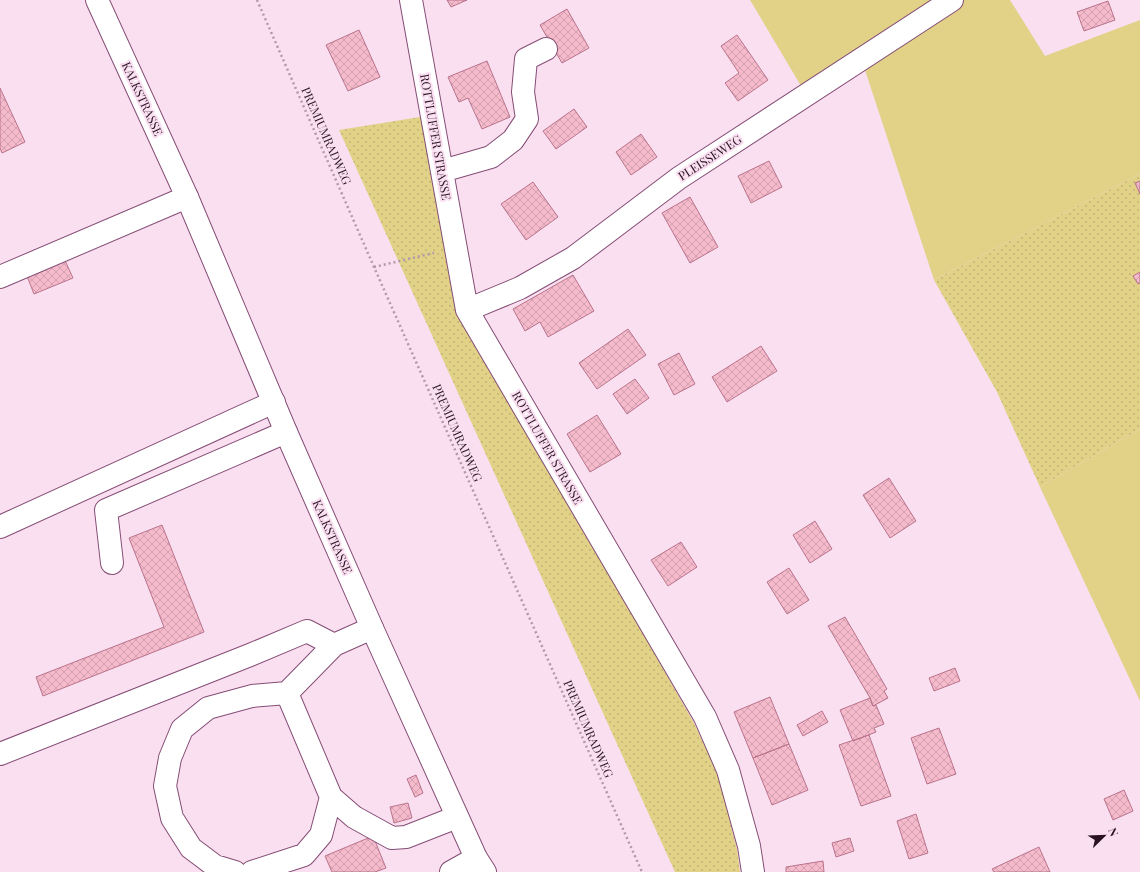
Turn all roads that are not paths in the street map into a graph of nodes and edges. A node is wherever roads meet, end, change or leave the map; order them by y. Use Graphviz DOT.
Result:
graph roads {
  1 [pos="97,0"];
  2 [pos="411,0"];
  3 [pos="952,0"];
  4 [pos="546,49"];
  5 [pos="442,171"];
  6 [pos="187,197"];
  7 [pos="0,277"];
  8 [pos="467,310"];
  9 [pos="274,402"];
  10 [pos="286,432"];
  11 [pos="0,528"];
  12 [pos="112,563"];
  13 [pos="372,628"];
  14 [pos="334,645"];
  15 [pos="287,693"];
  16 [pos="0,754"];
  17 [pos="331,797"];
  18 [pos="457,817"];
  19 [pos="481,865"];
  20 [pos="235,872"];
  21 [pos="252,872"];
  22 [pos="451,872"];
  23 [pos="753,872"];
  1 -- 6 [label="street, KALKSTRASSE"];
  2 -- 5 [label="street, ROTTLUFFER STRASSE"];
  3 -- 8 [label="street, PLEISSEWEG"];
  4 -- 5 [label="street"];
  5 -- 8 [label="street, ROTTLUFFER STRASSE"];
  6 -- 7 [label="street"];
  6 -- 9 [label="street, KALKSTRASSE"];
  8 -- 23 [label="street, ROTTLUFFER STRASSE"];
  9 -- 10 [label="street, KALKSTRASSE"];
  9 -- 11 [label="street"];
  10 -- 12 [label="street"];
  10 -- 13 [label="street, KALKSTRASSE"];
  13 -- 14 [label="street"];
  13 -- 18 [label="street, KALKSTRASSE"];
  14 -- 15 [label="street"];
  14 -- 16 [label="street"];
  15 -- 17 [label="street"];
  15 -- 20 [label="street"];
  17 -- 18 [label="street"];
  17 -- 21 [label="street"];
  18 -- 19 [label="street, KALKSTRASSE"];
  19 -- 22 [label="street"];
}
